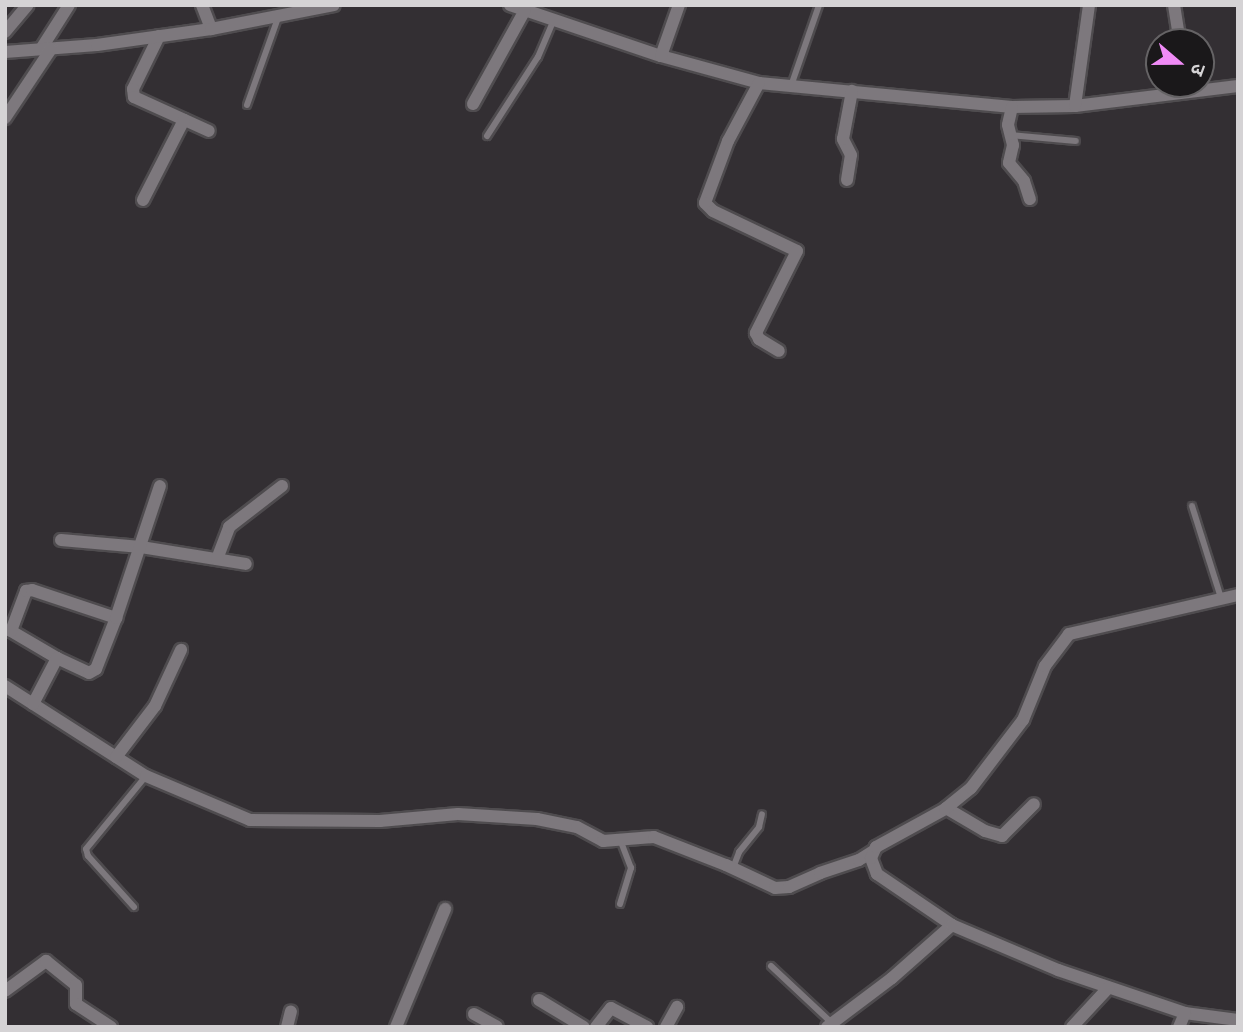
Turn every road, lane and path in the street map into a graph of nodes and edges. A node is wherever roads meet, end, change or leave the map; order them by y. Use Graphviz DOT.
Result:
graph roads {
  1 [pos="28,5"];
  2 [pos="69,5"];
  3 [pos="202,5"];
  4 [pos="510,5"];
  5 [pos="679,5"];
  6 [pos="819,5"];
  7 [pos="1089,5"];
  8 [pos="1174,5"];
  9 [pos="329,6"];
  10 [pos="525,10"];
  11 [pos="278,18"];
  12 [pos="553,21"];
  13 [pos="1178,28"];
  14 [pos="211,29"];
  15 [pos="5,32"];
  16 [pos="159,36"];
  17 [pos="46,49"];
  18 [pos="5,52"];
  19 [pos="661,56"];
  20 [pos="759,83"];
  21 [pos="791,86"];
  22 [pos="1238,86"];
  23 [pos="1215,87"];
  24 [pos="852,91"];
  25 [pos="1145,95"];
  26 [pos="473,104"];
  27 [pos="247,105"];
  28 [pos="1075,106"];
  29 [pos="1012,107"];
  30 [pos="5,118"];
  31 [pos="184,120"];
  32 [pos="209,131"];
  33 [pos="487,135"];
  34 [pos="1010,135"];
  35 [pos="1076,141"];
  36 [pos="847,180"];
  37 [pos="1030,199"];
  38 [pos="143,200"];
  39 [pos="779,351"];
  40 [pos="160,486"];
  41 [pos="282,486"];
  42 [pos="1192,506"];
  43 [pos="61,540"];
  44 [pos="141,547"];
  45 [pos="217,559"];
  46 [pos="246,564"];
  47 [pos="1238,595"];
  48 [pos="1221,598"];
  49 [pos="116,618"];
  50 [pos="181,650"];
  51 [pos="57,658"];
  52 [pos="5,686"];
  53 [pos="33,704"];
  54 [pos="116,757"];
  55 [pos="146,776"];
  56 [pos="1034,804"];
  57 [pos="946,808"];
  58 [pos="762,814"];
  59 [pos="620,840"];
  60 [pos="872,852"];
  61 [pos="733,869"];
  62 [pos="620,904"];
  63 [pos="134,907"];
  64 [pos="445,909"];
  65 [pos="952,925"];
  66 [pos="771,965"];
  67 [pos="1109,987"];
  68 [pos="5,990"];
  69 [pos="539,1000"];
  70 [pos="677,1007"];
  71 [pos="291,1011"];
  72 [pos="1185,1013"];
  73 [pos="474,1014"];
  74 [pos="1238,1020"];
  75 [pos="830,1025"];
  76 [pos="111,1027"];
  77 [pos="287,1027"];
  78 [pos="396,1027"];
  79 [pos="497,1027"];
  80 [pos="584,1027"];
  81 [pos="596,1027"];
  82 [pos="647,1027"];
  83 [pos="666,1027"];
  84 [pos="1072,1027"];
  85 [pos="1179,1027"];
  1 -- 15 [label="street"];
  2 -- 17 [label="street"];
  3 -- 14 [label="street"];
  4 -- 10 [label="street"];
  5 -- 19 [label="street"];
  6 -- 21 [label="lane"];
  7 -- 28 [label="street"];
  8 -- 13 [label="street"];
  9 -- 11 [label="street"];
  10 -- 12 [label="street"];
  10 -- 26 [label="street"];
  11 -- 14 [label="street"];
  11 -- 27 [label="lane"];
  12 -- 19 [label="street"];
  12 -- 33 [label="lane"];
  14 -- 16 [label="street"];
  16 -- 17 [label="street"];
  16 -- 31 [label="street"];
  17 -- 18 [label="street"];
  17 -- 30 [label="street"];
  19 -- 20 [label="street"];
  20 -- 21 [label="street"];
  20 -- 39 [label="street"];
  21 -- 24 [label="street"];
  22 -- 23 [label="street"];
  24 -- 29 [label="street"];
  24 -- 36 [label="street"];
  25 -- 28 [label="street"];
  28 -- 29 [label="street"];
  29 -- 34 [label="street"];
  31 -- 32 [label="street"];
  31 -- 38 [label="street"];
  34 -- 35 [label="lane"];
  34 -- 37 [label="street"];
  40 -- 44 [label="street"];
  41 -- 45 [label="street"];
  42 -- 48 [label="lane"];
  43 -- 44 [label="street"];
  44 -- 45 [label="street"];
  44 -- 49 [label="street"];
  45 -- 46 [label="street"];
  47 -- 48 [label="street"];
  48 -- 57 [label="street"];
  49 -- 51 [label="street"];
  49 -- 51 [label="street"];
  50 -- 54 [label="street"];
  51 -- 53 [label="street"];
  52 -- 53 [label="street"];
  53 -- 54 [label="street"];
  54 -- 55 [label="street"];
  55 -- 59 [label="street"];
  55 -- 63 [label="lane"];
  56 -- 57 [label="street"];
  57 -- 60 [label="street"];
  58 -- 61 [label="lane"];
  59 -- 61 [label="street"];
  59 -- 62 [label="lane"];
  60 -- 61 [label="street"];
  60 -- 65 [label="street"];
  64 -- 78 [label="street"];
  65 -- 67 [label="street"];
  65 -- 75 [label="street"];
  66 -- 75 [label="lane"];
  67 -- 72 [label="street"];
  67 -- 84 [label="street"];
  68 -- 76 [label="street"];
  69 -- 80 [label="street"];
  70 -- 83 [label="street"];
  71 -- 77 [label="street"];
  72 -- 74 [label="street"];
  72 -- 85 [label="street"];
  73 -- 79 [label="street"];
  81 -- 82 [label="street"];
}
